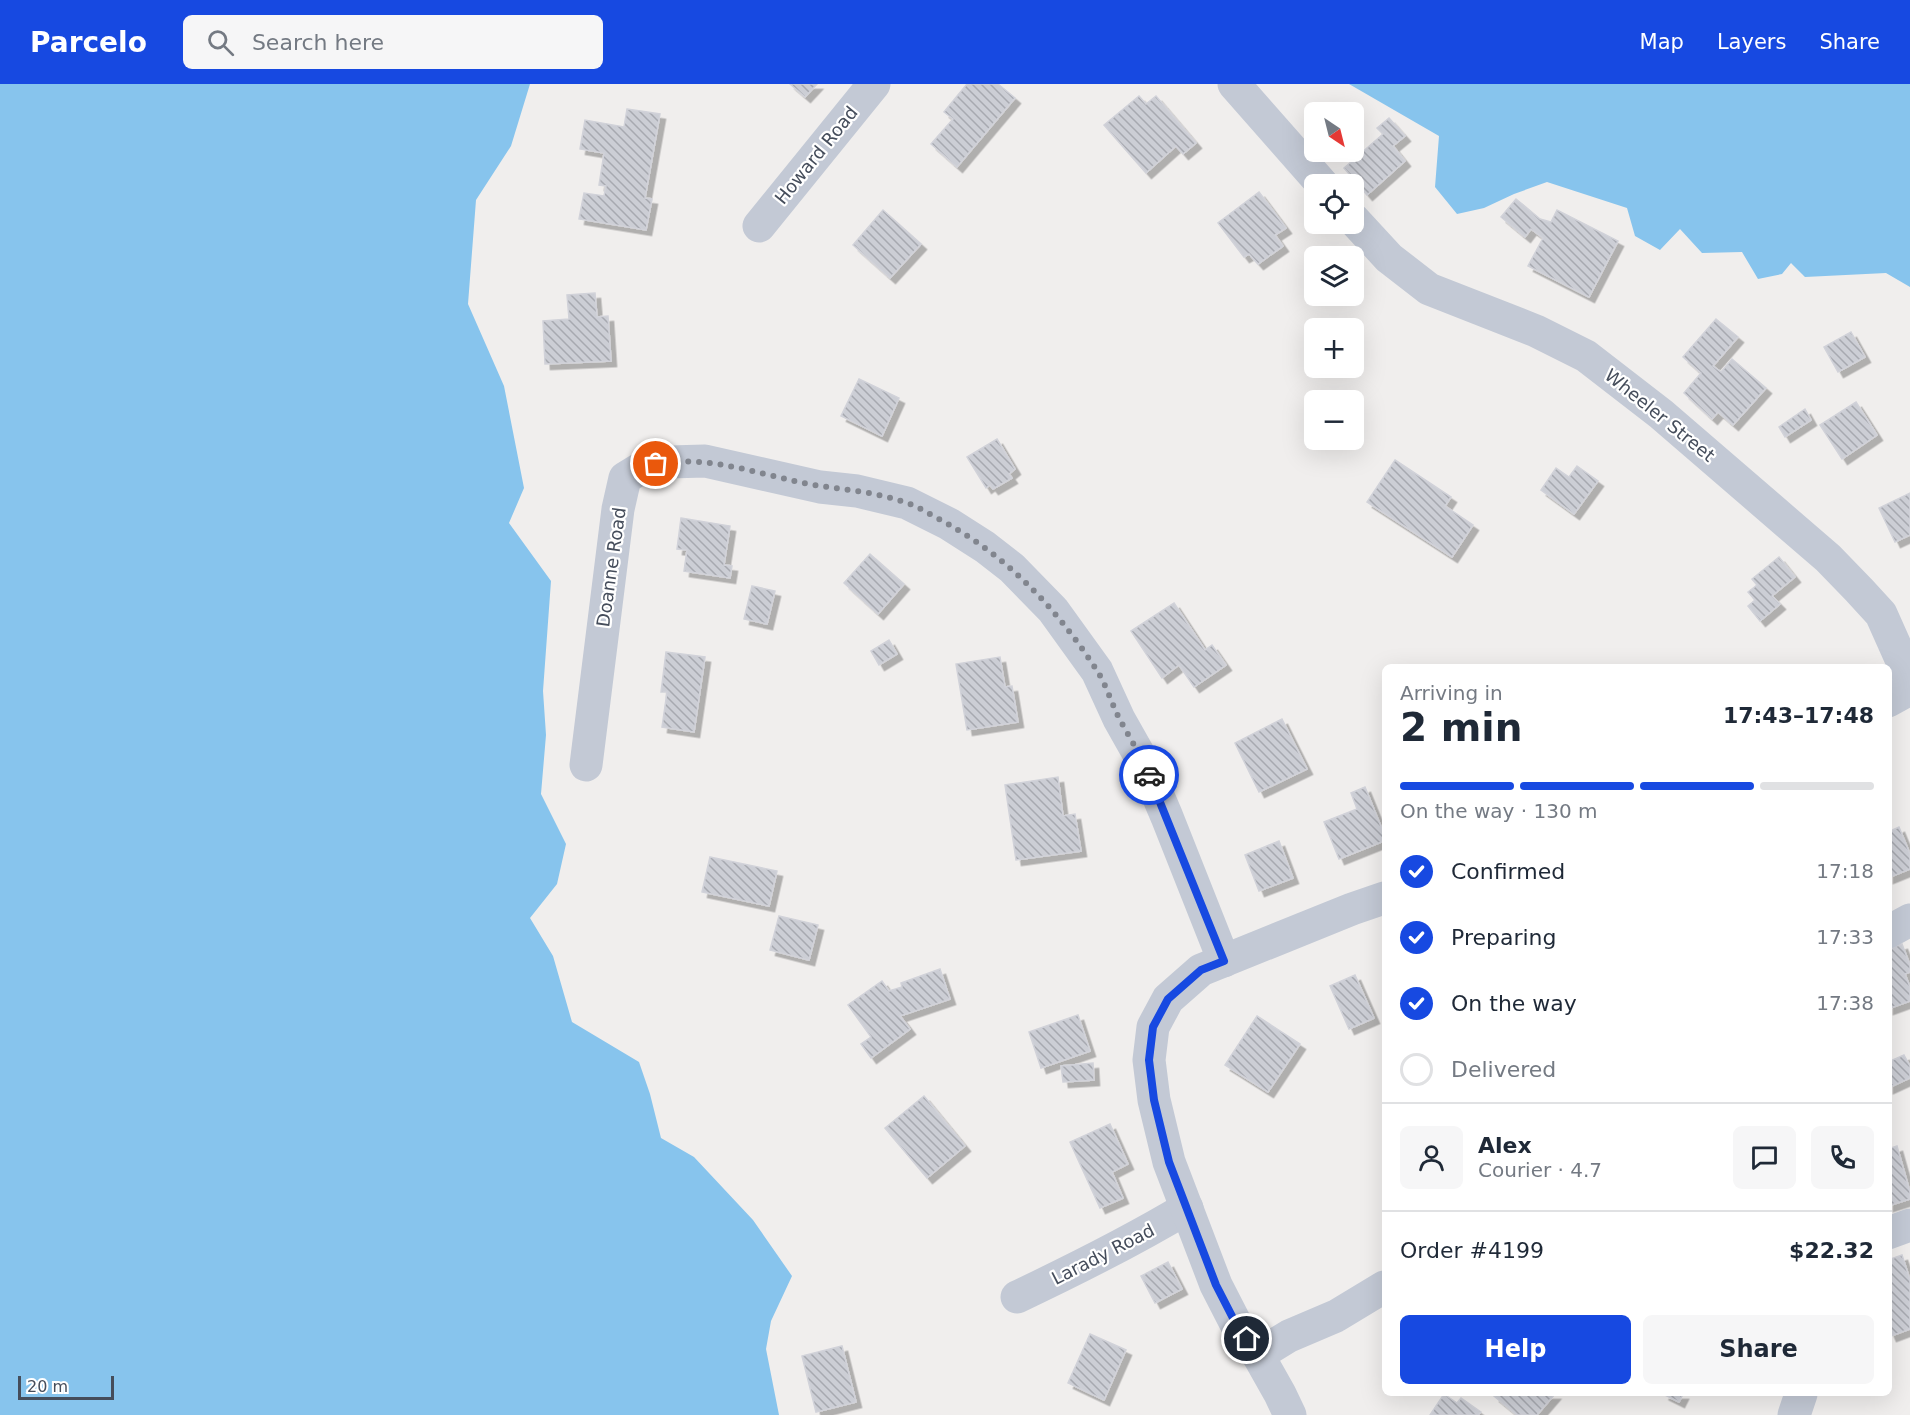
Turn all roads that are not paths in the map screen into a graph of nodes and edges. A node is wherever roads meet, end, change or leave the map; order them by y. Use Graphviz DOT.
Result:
graph roads {
  1 [pos="874,84"];
  2 [pos="1234,84"];
  3 [pos="1313,174"];
  4 [pos="759,226"];
  5 [pos="1364,231"];
  6 [pos="1910,679"];
  7 [pos="1910,689"];
  8 [pos="1892,699"];
  9 [pos="586,765"];
  10 [pos="1382,899"];
  11 [pos="1910,920"];
  12 [pos="1892,930"];
  13 [pos="1224,961"];
  14 [pos="1187,1208"];
  15 [pos="1910,1226"];
  16 [pos="1892,1232"];
  17 [pos="1382,1288"];
  18 [pos="1017,1297"];
  19 [pos="1258,1355"];
  20 [pos="1800,1396"];
  21 [pos="1290,1415"];
  22 [pos="1794,1415"];
  1 -- 4 [label="street, Howard Road"];
  2 -- 3 [label="street"];
  5 -- 6 [label="street, Wheeler Street"];
  7 -- 8 [label="street"];
  9 -- 13 [label="street, Doanne Road"];
  10 -- 13 [label="street"];
  11 -- 12 [label="street"];
  13 -- 14 [label="street"];
  14 -- 18 [label="street, Larady Road"];
  14 -- 19 [label="street"];
  15 -- 16 [label="street"];
  17 -- 19 [label="street"];
  19 -- 21 [label="street"];
  20 -- 22 [label="street"];
}
